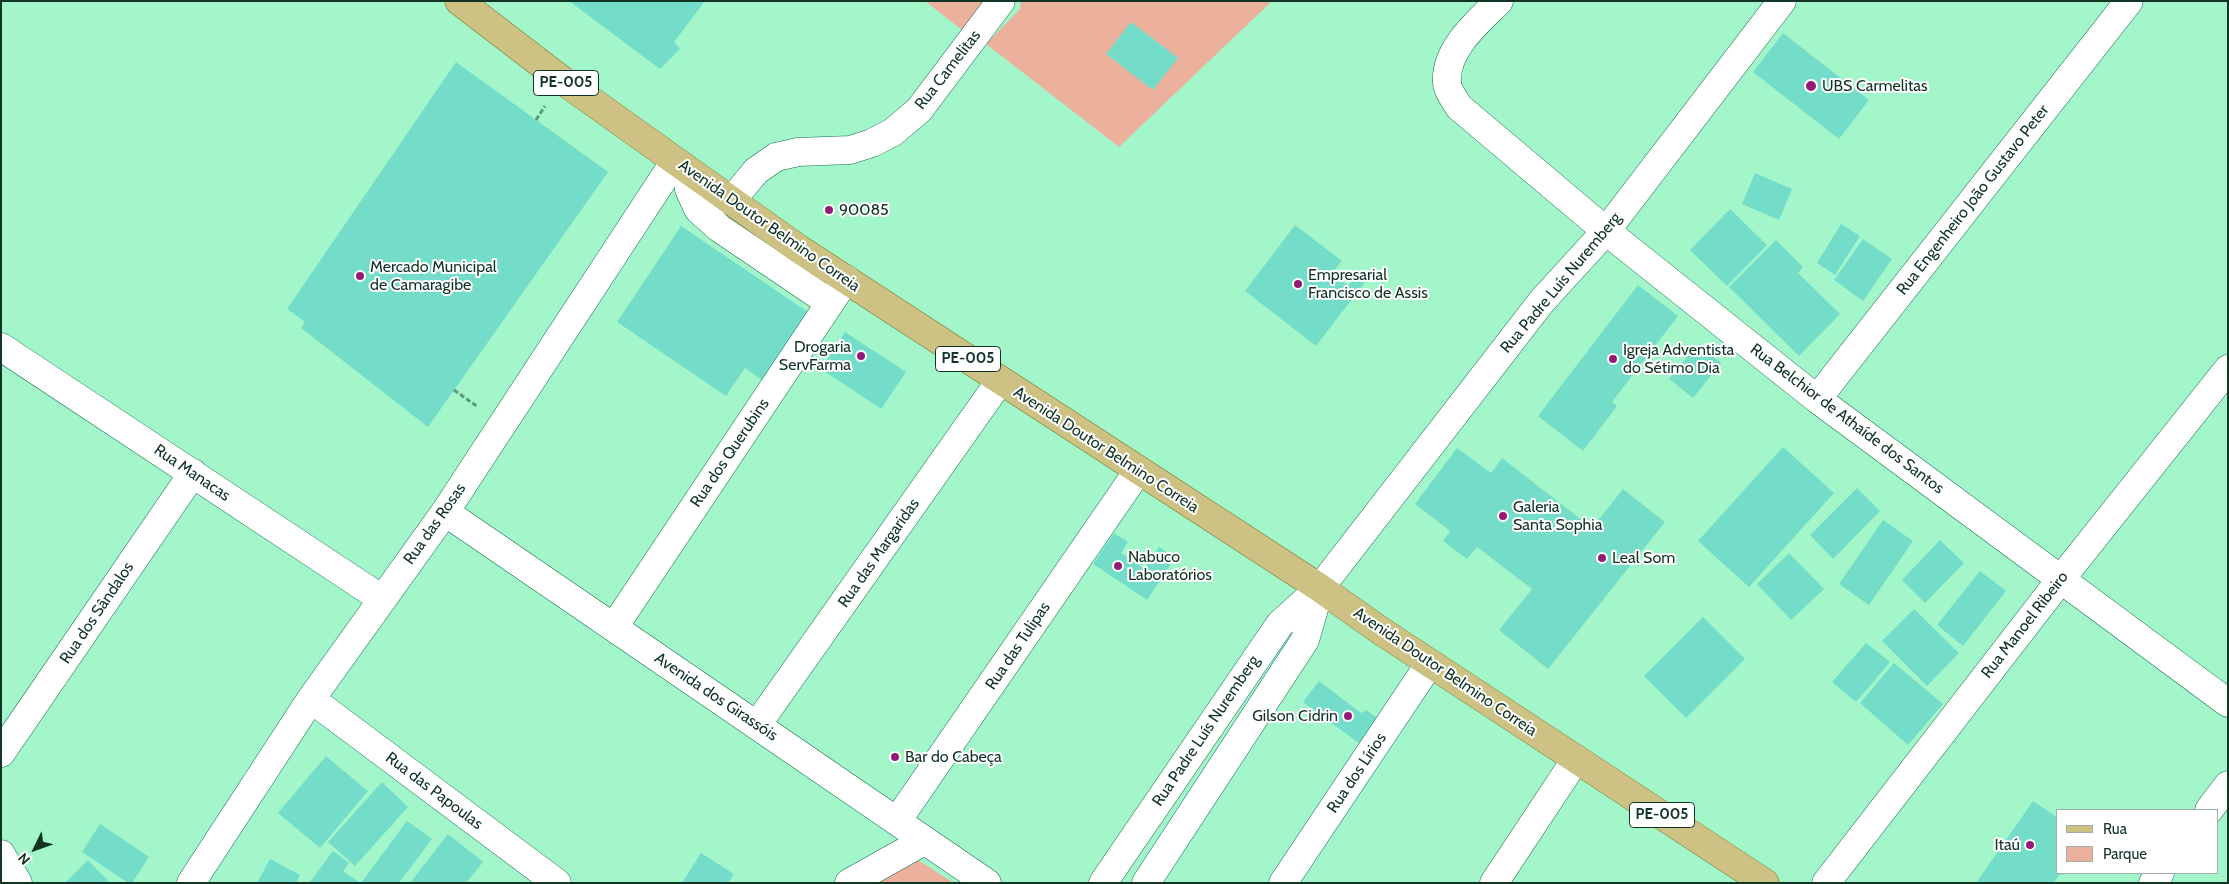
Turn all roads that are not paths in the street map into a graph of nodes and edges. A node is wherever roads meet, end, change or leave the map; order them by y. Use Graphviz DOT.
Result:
graph roads {
  1 [pos="459,1"];
  2 [pos="1001,1"];
  3 [pos="1499,1"];
  4 [pos="1782,1"];
  5 [pos="2129,1"];
  6 [pos="682,166"];
  7 [pos="731,200"];
  8 [pos="1606,231"];
  9 [pos="846,279"];
  10 [pos="830,303"];
  11 [pos="1,347"];
  12 [pos="2228,369"];
  13 [pos="1000,381"];
  14 [pos="1817,399"];
  15 [pos="1138,470"];
  16 [pos="193,473"];
  17 [pos="445,512"];
  18 [pos="2061,579"];
  19 [pos="1320,588"];
  20 [pos="382,599"];
  21 [pos="614,628"];
  22 [pos="1430,663"];
  23 [pos="311,698"];
  24 [pos="2228,703"];
  25 [pos="757,725"];
  26 [pos="1,753"];
  27 [pos="1576,759"];
  28 [pos="2228,786"];
  29 [pos="2210,809"];
  30 [pos="898,821"];
  31 [pos="924,840"];
  32 [pos="1,854"];
  33 [pos="1751,879"];
  34 [pos="18,883"];
  35 [pos="191,883"];
  36 [pos="557,883"];
  37 [pos="848,883"];
  38 [pos="987,883"];
  39 [pos="1103,883"];
  40 [pos="1146,883"];
  41 [pos="1283,883"];
  42 [pos="1494,883"];
  43 [pos="1826,883"];
  1 -- 6 [label="main road, Avenida Doutor Belmino Correia / PE-005"];
  2 -- 7 [label="street, Rua Camelitas"];
  3 -- 8 [label="street, Rua Belchior de Athaíde dos Santos"];
  4 -- 8 [label="street, Rua Padre Luís Nuremberg"];
  5 -- 14 [label="street, Rua Engenheiro João Gustavo Peter"];
  6 -- 7 [label="main road, Avenida Doutor Belmino Correia / PE-005"];
  6 -- 10 [label="street"];
  6 -- 17 [label="street, Rua das Rosas"];
  7 -- 9 [label="main road, Avenida Doutor Belmino Correia / PE-005"];
  8 -- 14 [label="street, Rua Belchior de Athaíde dos Santos"];
  8 -- 19 [label="street, Rua Padre Luís Nuremberg"];
  9 -- 10 [label="street, Rua dos Querubins"];
  9 -- 13 [label="main road, Avenida Doutor Belmino Correia / PE-005"];
  10 -- 21 [label="street, Rua dos Querubins"];
  11 -- 16 [label="street, Rua Manacas"];
  12 -- 18 [label="street, Rua Manoel Ribeiro"];
  13 -- 15 [label="main road, Avenida Doutor Belmino Correia / PE-005"];
  13 -- 25 [label="street, Rua das Margaridas"];
  14 -- 18 [label="street, Rua Belchior de Athaíde dos Santos"];
  15 -- 19 [label="main road, Avenida Doutor Belmino Correia / PE-005"];
  15 -- 30 [label="street, Rua das Tulipas"];
  16 -- 20 [label="street, Rua Manacas"];
  16 -- 26 [label="street, Rua dos Sândalos"];
  17 -- 20 [label="street, Rua das Rosas"];
  17 -- 21 [label="street, Avenida dos Girassóis"];
  18 -- 24 [label="street, Rua Belchior de Athaíde dos Santos"];
  18 -- 43 [label="street, Rua Manoel Ribeiro"];
  19 -- 22 [label="main road, Avenida Doutor Belmino Correia / PE-005"];
  19 -- 39 [label="street, Rua Padre Luís Nuremberg"];
  19 -- 40 [label="street, Rua Padre Luís Nuremberg"];
  20 -- 23 [label="street, Rua das Rosas"];
  21 -- 25 [label="street, Avenida dos Girassóis"];
  22 -- 27 [label="main road, Avenida Doutor Belmino Correia / PE-005"];
  22 -- 41 [label="street, Rua dos Lírios"];
  23 -- 35 [label="street, Rua das Rosas"];
  23 -- 36 [label="street, Rua das Papoulas"];
  25 -- 30 [label="street, Avenida dos Girassóis"];
  27 -- 33 [label="main road, Avenida Doutor Belmino Correia / PE-005"];
  27 -- 42 [label="street"];
  28 -- 29 [label="street"];
  30 -- 31 [label="street, Avenida dos Girassóis"];
  31 -- 37 [label="street"];
  31 -- 38 [label="street, Avenida dos Girassóis"];
  32 -- 34 [label="street"];
}
